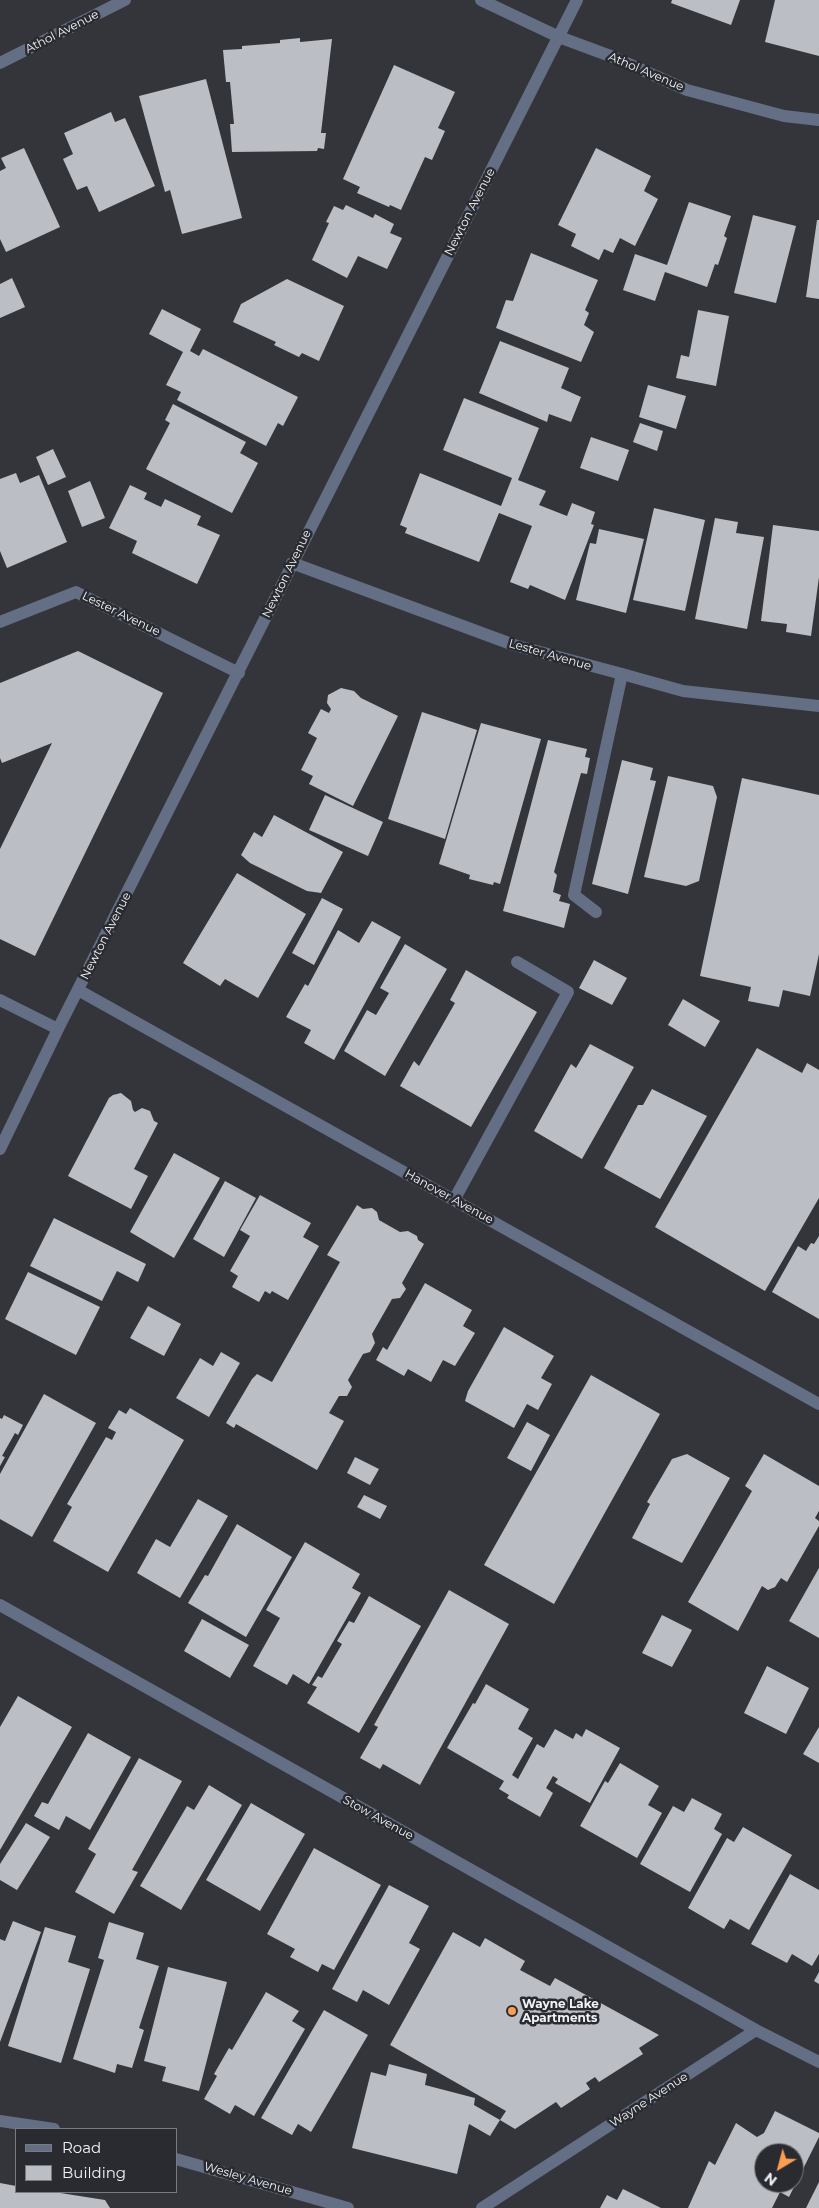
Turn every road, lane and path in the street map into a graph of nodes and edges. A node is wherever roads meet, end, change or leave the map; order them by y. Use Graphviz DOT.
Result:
graph roads {
  1 [pos="125,0"];
  2 [pos="480,0"];
  3 [pos="577,0"];
  4 [pos="558,37"];
  5 [pos="0,64"];
  6 [pos="819,120"];
  7 [pos="292,563"];
  8 [pos="0,622"];
  9 [pos="239,673"];
  10 [pos="622,674"];
  11 [pos="819,706"];
  12 [pos="596,912"];
  13 [pos="517,962"];
  14 [pos="78,990"];
  15 [pos="0,1000"];
  16 [pos="58,1029"];
  17 [pos="0,1149"];
  18 [pos="454,1200"];
  19 [pos="819,1404"];
  20 [pos="0,1605"];
  21 [pos="756,2030"];
  22 [pos="819,2062"];
  23 [pos="0,2121"];
  24 [pos="47,2128"];
  25 [pos="178,2160"];
  26 [pos="348,2208"];
  27 [pos="482,2208"];
  1 -- 5 [label="street, Athol Avenue"];
  2 -- 4 [label="street, Athol Avenue"];
  3 -- 4 [label="street, Newton Avenue"];
  4 -- 6 [label="street, Athol Avenue"];
  4 -- 7 [label="street, Newton Avenue"];
  7 -- 9 [label="street, Newton Avenue"];
  7 -- 10 [label="street, Lester Avenue"];
  8 -- 9 [label="street, Lester Avenue"];
  9 -- 14 [label="street, Newton Avenue"];
  10 -- 11 [label="street, Lester Avenue"];
  10 -- 12 [label="street"];
  13 -- 18 [label="street"];
  14 -- 16 [label="street, Newton Avenue"];
  14 -- 18 [label="street, Hanover Avenue"];
  15 -- 16 [label="street"];
  16 -- 17 [label="street, Newton Avenue"];
  18 -- 19 [label="street, Hanover Avenue"];
  20 -- 21 [label="street, Stow Avenue"];
  21 -- 22 [label="street"];
  21 -- 27 [label="street, Wayne Avenue"];
  23 -- 24 [label="street"];
  25 -- 26 [label="street, Wesley Avenue"];
}
